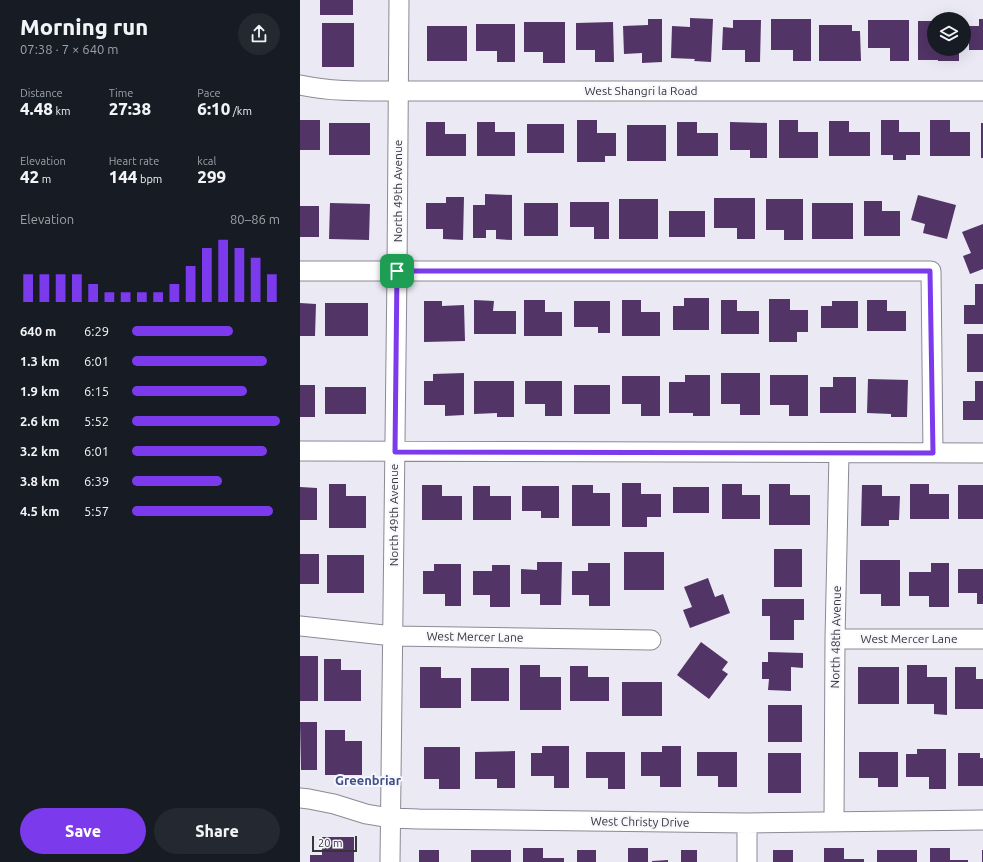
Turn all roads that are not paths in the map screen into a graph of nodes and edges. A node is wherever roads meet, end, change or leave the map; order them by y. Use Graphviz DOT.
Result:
graph roads {
  1 [pos="399,0"];
  2 [pos="300,85"];
  3 [pos="983,91"];
  4 [pos="398,92"];
  5 [pos="300,271"];
  6 [pos="397,271"];
  7 [pos="300,451"];
  8 [pos="395,452"];
  9 [pos="840,453"];
  10 [pos="933,453"];
  11 [pos="983,453"];
  12 [pos="300,626"];
  13 [pos="393,636"];
  14 [pos="835,639"];
  15 [pos="983,639"];
  16 [pos="651,640"];
  17 [pos="300,798"];
  18 [pos="390,818"];
  19 [pos="983,820"];
  20 [pos="834,821"];
  21 [pos="747,823"];
  22 [pos="390,862"];
  23 [pos="747,862"];
  1 -- 4 [label="street, North 49th Avenue"];
  2 -- 4 [label="street, West Shangri la Road"];
  3 -- 4 [label="street, West Shangri la Road"];
  4 -- 6 [label="street, North 49th Avenue"];
  5 -- 6 [label="street"];
  6 -- 8 [label="street, North 49th Avenue"];
  6 -- 10 [label="street"];
  7 -- 8 [label="street"];
  8 -- 9 [label="street"];
  8 -- 13 [label="street, North 49th Avenue"];
  9 -- 10 [label="street"];
  9 -- 14 [label="street, North 48th Avenue"];
  10 -- 11 [label="street"];
  12 -- 13 [label="street, West Mercer Lane"];
  13 -- 16 [label="street, West Mercer Lane"];
  13 -- 18 [label="street, North 49th Avenue"];
  14 -- 15 [label="street, West Mercer Lane"];
  14 -- 20 [label="street, North 48th Avenue"];
  17 -- 18 [label="street, West Christy Drive"];
  18 -- 21 [label="street, West Christy Drive"];
  18 -- 22 [label="street, North 49th Avenue"];
  19 -- 20 [label="street, West Christy Drive"];
  20 -- 21 [label="street, West Christy Drive"];
  21 -- 23 [label="street"];
}
